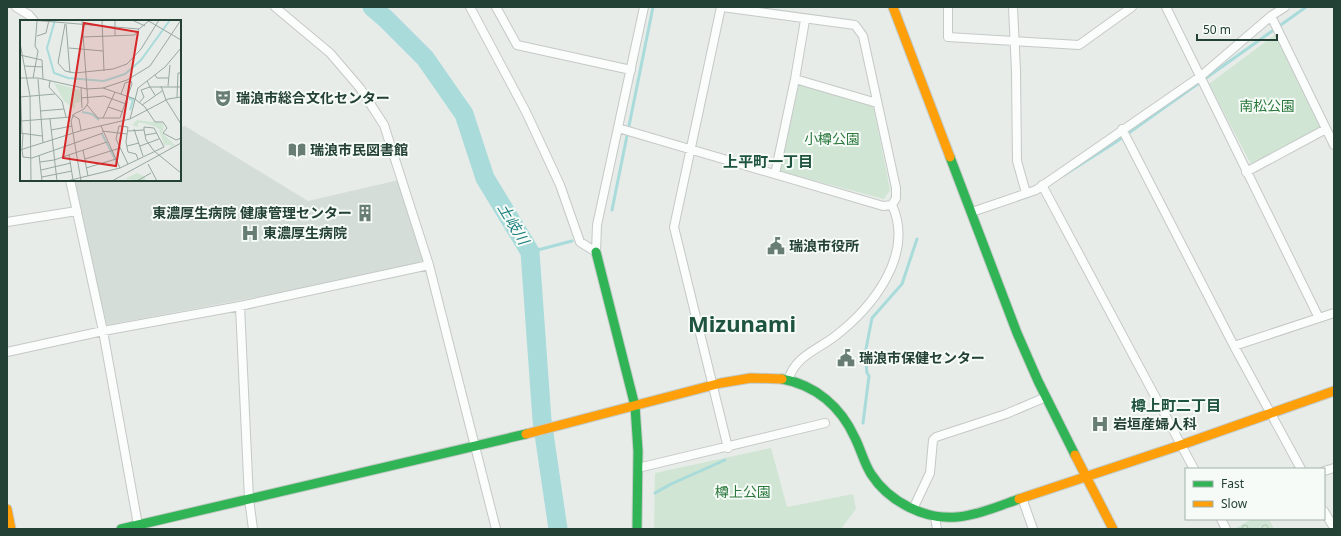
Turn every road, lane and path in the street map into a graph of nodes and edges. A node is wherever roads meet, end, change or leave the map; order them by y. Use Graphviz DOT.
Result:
graph roads {
  1 [pos="16,7"];
  2 [pos="275,7"];
  3 [pos="470,7"];
  4 [pos="496,7"];
  5 [pos="644,7"];
  6 [pos="722,7"];
  7 [pos="893,7"];
  8 [pos="948,7"];
  9 [pos="1013,7"];
  10 [pos="1132,7"];
  11 [pos="1166,7"];
  12 [pos="1285,7"];
  13 [pos="1271,16"];
  14 [pos="33,20"];
  15 [pos="805,20"];
  16 [pos="1015,40"];
  17 [pos="631,70"];
  18 [pos="1201,76"];
  19 [pos="795,79"];
  20 [pos="877,103"];
  21 [pos="1326,129"];
  22 [pos="624,130"];
  23 [pos="1122,130"];
  24 [pos="1334,144"];
  25 [pos="692,149"];
  26 [pos="1246,172"];
  27 [pos="775,174"];
  28 [pos="70,181"];
  29 [pos="1042,185"];
  30 [pos="1026,193"];
  31 [pos="892,205"];
  32 [pos="77,211"];
  33 [pos="972,212"];
  34 [pos="7,222"];
  35 [pos="596,252"];
  36 [pos="429,265"];
  37 [pos="240,306"];
  38 [pos="1334,313"];
  39 [pos="1319,318"];
  40 [pos="103,331"];
  41 [pos="1234,346"];
  42 [pos="7,352"];
  43 [pos="788,380"];
  44 [pos="713,384"];
  45 [pos="1334,391"];
  46 [pos="1046,397"];
  47 [pos="635,406"];
  48 [pos="1269,413"];
  49 [pos="825,423"];
  50 [pos="1181,445"];
  51 [pos="475,447"];
  52 [pos="728,448"];
  53 [pos="638,468"];
  54 [pos="1193,468"];
  55 [pos="1299,468"];
  56 [pos="1087,476"];
  57 [pos="1022,498"];
  58 [pos="249,499"];
  59 [pos="7,509"];
  60 [pos="913,509"];
  61 [pos="1325,513"];
  62 [pos="935,517"];
  63 [pos="1222,520"];
  64 [pos="138,525"];
  65 [pos="1334,528"];
  66 [pos="11,529"];
  67 [pos="121,529"];
  68 [pos="253,529"];
  69 [pos="496,529"];
  70 [pos="637,529"];
  71 [pos="937,529"];
  72 [pos="1033,529"];
  73 [pos="1113,529"];
  74 [pos="1226,529"];
  1 -- 14 [label="street"];
  2 -- 36 [label="street"];
  3 -- 35 [label="street"];
  4 -- 17 [label="street"];
  5 -- 17 [label="street"];
  6 -- 15 [label="street"];
  6 -- 25 [label="street"];
  7 -- 33 [label="street"];
  8 -- 16 [label="street"];
  9 -- 16 [label="street"];
  10 -- 16 [label="street"];
  11 -- 18 [label="street"];
  12 -- 13 [label="street"];
  13 -- 18 [label="street"];
  13 -- 21 [label="street"];
  15 -- 19 [label="street"];
  15 -- 20 [label="street"];
  16 -- 30 [label="street"];
  17 -- 22 [label="street"];
  18 -- 23 [label="street"];
  18 -- 26 [label="street"];
  19 -- 20 [label="street"];
  19 -- 27 [label="street"];
  20 -- 31 [label="street"];
  21 -- 24 [label="street"];
  21 -- 26 [label="street"];
  22 -- 25 [label="street"];
  22 -- 35 [label="street"];
  23 -- 29 [label="street"];
  23 -- 41 [label="street"];
  25 -- 27 [label="street"];
  25 -- 44 [label="street"];
  26 -- 39 [label="street"];
  27 -- 31 [label="street"];
  28 -- 32 [label="street"];
  29 -- 30 [label="street"];
  29 -- 50 [label="street"];
  30 -- 33 [label="street"];
  31 -- 43 [label="street"];
  32 -- 34 [label="street"];
  32 -- 40 [label="street"];
  33 -- 46 [label="street"];
  35 -- 47 [label="street"];
  36 -- 37 [label="street"];
  36 -- 51 [label="street"];
  37 -- 40 [label="street"];
  37 -- 58 [label="street"];
  38 -- 39 [label="street"];
  39 -- 41 [label="street"];
  40 -- 42 [label="street"];
  40 -- 64 [label="street"];
  41 -- 48 [label="street"];
  43 -- 44 [label="street"];
  43 -- 60 [label="street"];
  44 -- 47 [label="street"];
  44 -- 52 [label="street"];
  45 -- 48 [label="street"];
  46 -- 56 [label="street"];
  46 -- 60 [label="street"];
  47 -- 51 [label="street"];
  47 -- 53 [label="street"];
  48 -- 50 [label="street"];
  48 -- 55 [label="street"];
  49 -- 52 [label="street"];
  50 -- 54 [label="street"];
  50 -- 56 [label="street"];
  51 -- 58 [label="street"];
  51 -- 69 [label="street"];
  52 -- 53 [label="street"];
  53 -- 70 [label="street"];
  56 -- 57 [label="street"];
  56 -- 73 [label="street"];
  57 -- 62 [label="street"];
  57 -- 72 [label="street"];
  58 -- 64 [label="street"];
  58 -- 68 [label="street"];
  59 -- 66 [label="street"];
  60 -- 62 [label="street"];
  61 -- 65 [label="street"];
  62 -- 71 [label="street"];
  63 -- 74 [label="street"];
  64 -- 67 [label="street"];
}
